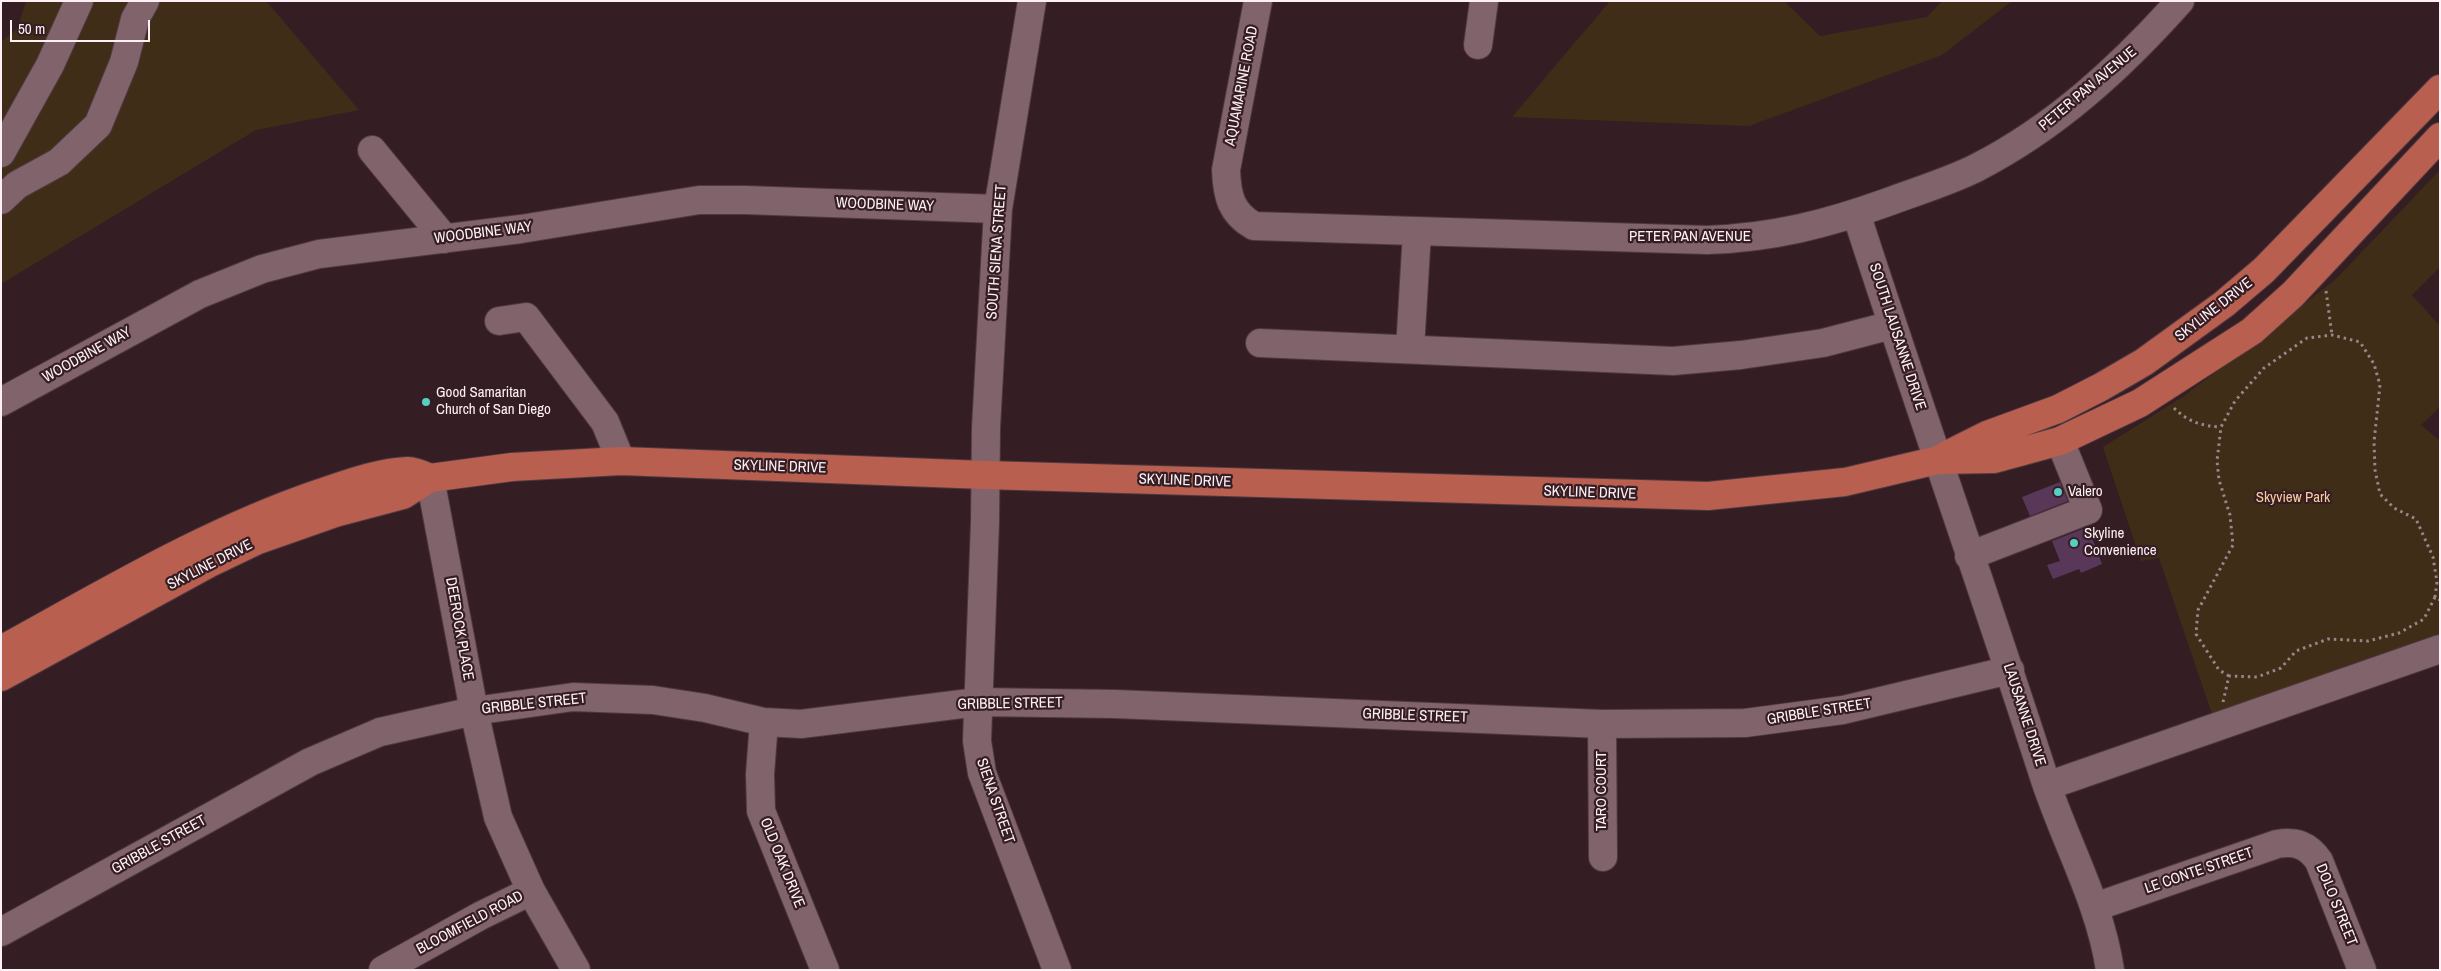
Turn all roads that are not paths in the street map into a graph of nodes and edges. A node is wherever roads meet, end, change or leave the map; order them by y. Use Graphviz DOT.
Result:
graph roads {
  1 [pos="79,1"];
  2 [pos="145,1"];
  3 [pos="1032,1"];
  4 [pos="1258,1"];
  5 [pos="1484,1"];
  6 [pos="2180,1"];
  7 [pos="1478,45"];
  8 [pos="2440,89"];
  9 [pos="2440,137"];
  10 [pos="372,150"];
  11 [pos="1,153"];
  12 [pos="1226,170"];
  13 [pos="1,200"];
  14 [pos="998,209"];
  15 [pos="1856,213"];
  16 [pos="1417,232"];
  17 [pos="445,239"];
  18 [pos="499,321"];
  19 [pos="1892,325"];
  20 [pos="1260,343"];
  21 [pos="1410,349"];
  22 [pos="1,402"];
  23 [pos="2060,441"];
  24 [pos="622,460"];
  25 [pos="1938,460"];
  26 [pos="985,475"];
  27 [pos="430,478"];
  28 [pos="1970,556"];
  29 [pos="2440,649"];
  30 [pos="1,650"];
  31 [pos="2010,670"];
  32 [pos="1,677"];
  33 [pos="978,702"];
  34 [pos="474,711"];
  35 [pos="764,722"];
  36 [pos="1602,724"];
  37 [pos="2047,786"];
  38 [pos="2303,845"];
  39 [pos="1603,857"];
  40 [pos="531,891"];
  41 [pos="2095,907"];
  42 [pos="1,932"];
  43 [pos="383,970"];
  44 [pos="576,970"];
  45 [pos="825,970"];
  46 [pos="1057,970"];
  47 [pos="2110,970"];
  48 [pos="2362,970"];
  1 -- 11 [label="street"];
  2 -- 13 [label="street"];
  3 -- 14 [label="street, SOUTH SIENA STREET"];
  4 -- 12 [label="street, AQUAMARINE ROAD"];
  5 -- 7 [label="street"];
  6 -- 15 [label="street, PETER PAN AVENUE"];
  8 -- 25 [label="main road, SKYLINE DRIVE"];
  9 -- 23 [label="main road, SKYLINE DRIVE"];
  10 -- 17 [label="street"];
  12 -- 16 [label="street, PETER PAN AVENUE"];
  14 -- 17 [label="street, WOODBINE WAY"];
  14 -- 26 [label="street, SOUTH SIENA STREET"];
  15 -- 16 [label="street, PETER PAN AVENUE"];
  15 -- 19 [label="street, SOUTH LAUSANNE DRIVE"];
  16 -- 21 [label="street"];
  17 -- 22 [label="street, WOODBINE WAY"];
  18 -- 24 [label="street"];
  19 -- 21 [label="street"];
  19 -- 25 [label="street, SOUTH LAUSANNE DRIVE"];
  20 -- 21 [label="street"];
  23 -- 25 [label="main road, SKYLINE DRIVE"];
  23 -- 28 [label="street"];
  24 -- 26 [label="main road, SKYLINE DRIVE"];
  24 -- 27 [label="main road, SKYLINE DRIVE"];
  25 -- 26 [label="main road, SKYLINE DRIVE"];
  25 -- 28 [label="street, LAUSANNE DRIVE"];
  26 -- 33 [label="street, SIENA STREET"];
  27 -- 30 [label="main road, SKYLINE DRIVE"];
  27 -- 32 [label="main road, SKYLINE DRIVE"];
  27 -- 34 [label="street, DEEROCK PLACE"];
  28 -- 31 [label="street, LAUSANNE DRIVE"];
  29 -- 37 [label="street"];
  31 -- 36 [label="street, GRIBBLE STREET"];
  31 -- 37 [label="street, LAUSANNE DRIVE"];
  33 -- 35 [label="street, GRIBBLE STREET"];
  33 -- 36 [label="street, GRIBBLE STREET"];
  33 -- 46 [label="street, SIENA STREET"];
  34 -- 35 [label="street, GRIBBLE STREET"];
  34 -- 40 [label="street, DEEROCK PLACE"];
  34 -- 42 [label="street, GRIBBLE STREET"];
  35 -- 45 [label="street, OLD OAK DRIVE"];
  36 -- 39 [label="street, TARO COURT"];
  37 -- 41 [label="street, LAUSANNE DRIVE"];
  38 -- 41 [label="street, LE CONTE STREET"];
  38 -- 48 [label="street, DOLO STREET"];
  40 -- 43 [label="street, BLOOMFIELD ROAD"];
  40 -- 44 [label="street, DEEROCK PLACE"];
  41 -- 47 [label="street, LAUSANNE DRIVE"];
}
